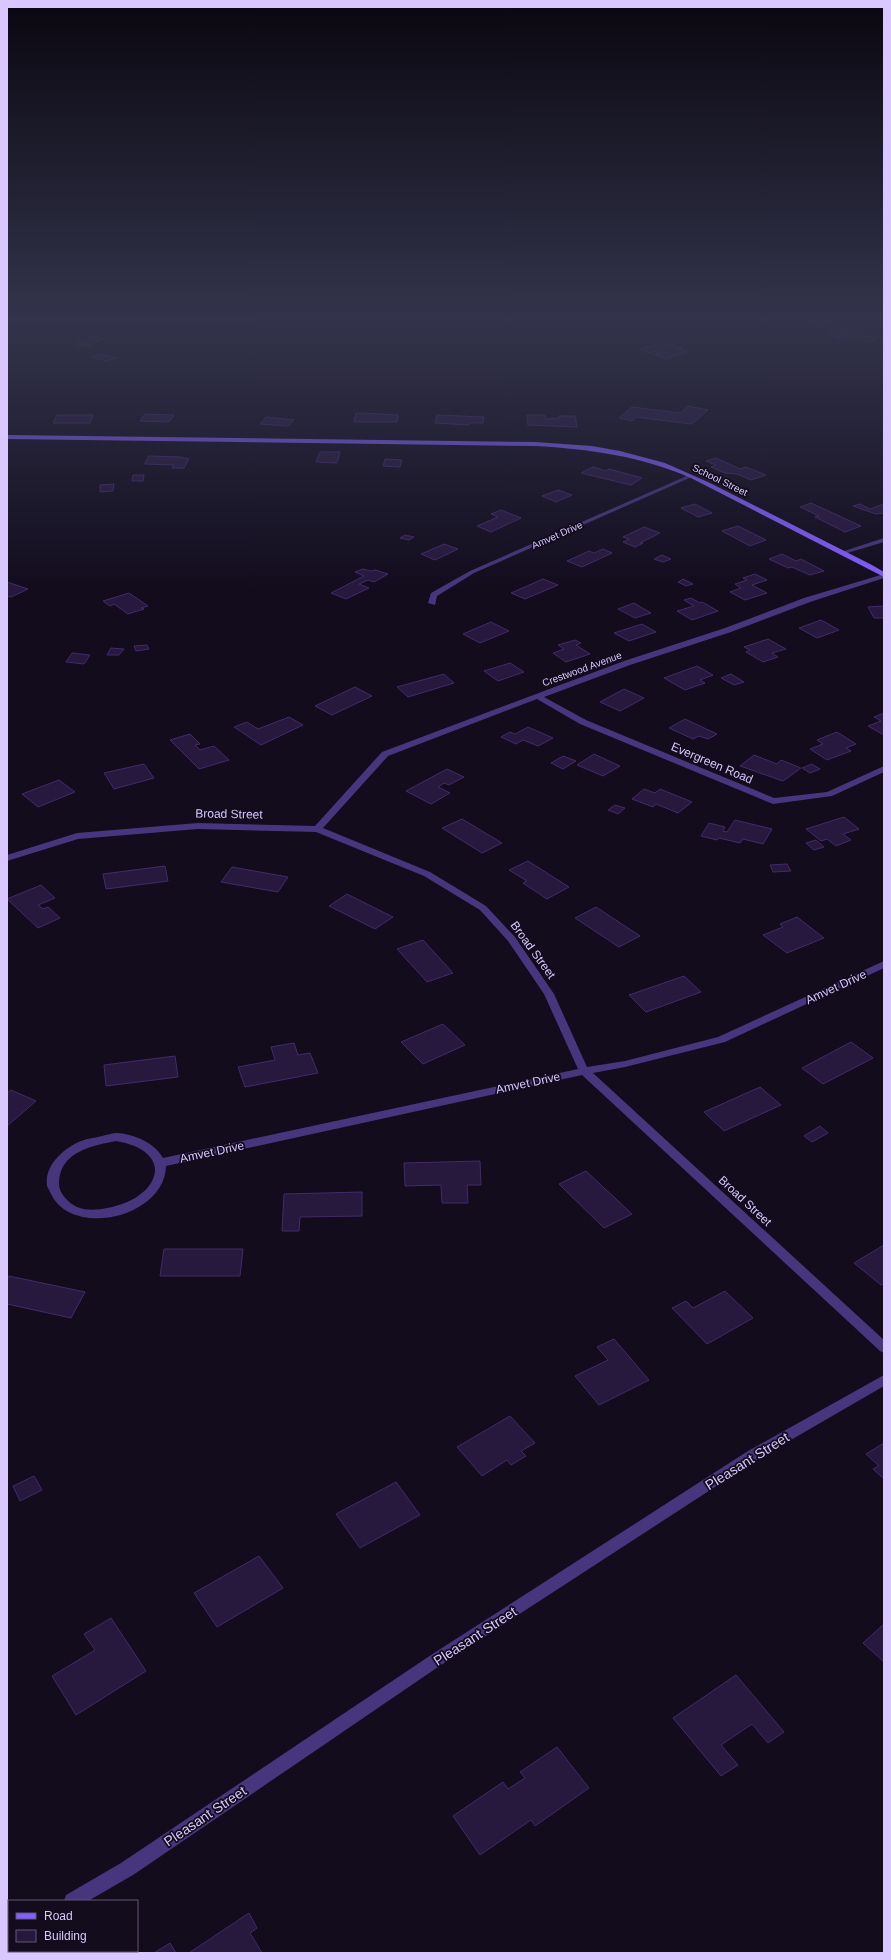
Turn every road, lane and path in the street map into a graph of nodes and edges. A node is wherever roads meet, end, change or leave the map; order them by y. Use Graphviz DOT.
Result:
graph roads {
  1 [pos="7,437"];
  2 [pos="690,476"];
  3 [pos="884,540"];
  4 [pos="844,552"];
  5 [pos="884,575"];
  6 [pos="432,603"];
  7 [pos="537,696"];
  8 [pos="884,770"];
  9 [pos="317,829"];
  10 [pos="7,858"];
  11 [pos="884,964"];
  12 [pos="584,1071"];
  13 [pos="160,1163"];
  14 [pos="884,1348"];
  15 [pos="884,1380"];
  16 [pos="74,1900"];
  1 -- 2 [label="street, School Street"];
  2 -- 4 [label="street, School Street"];
  2 -- 6 [label="street, Amvet Drive"];
  3 -- 4 [label="street"];
  4 -- 5 [label="street, School Street"];
  5 -- 7 [label="street, Crestwood Avenue"];
  7 -- 8 [label="street, Evergreen Road"];
  7 -- 9 [label="street, Crestwood Avenue"];
  9 -- 10 [label="street, Broad Street"];
  9 -- 12 [label="street, Broad Street"];
  11 -- 12 [label="street, Amvet Drive"];
  12 -- 13 [label="street, Amvet Drive"];
  12 -- 14 [label="street, Broad Street"];
  13 -- 13 [label="street"];
  15 -- 16 [label="street, Pleasant Street"];
}
